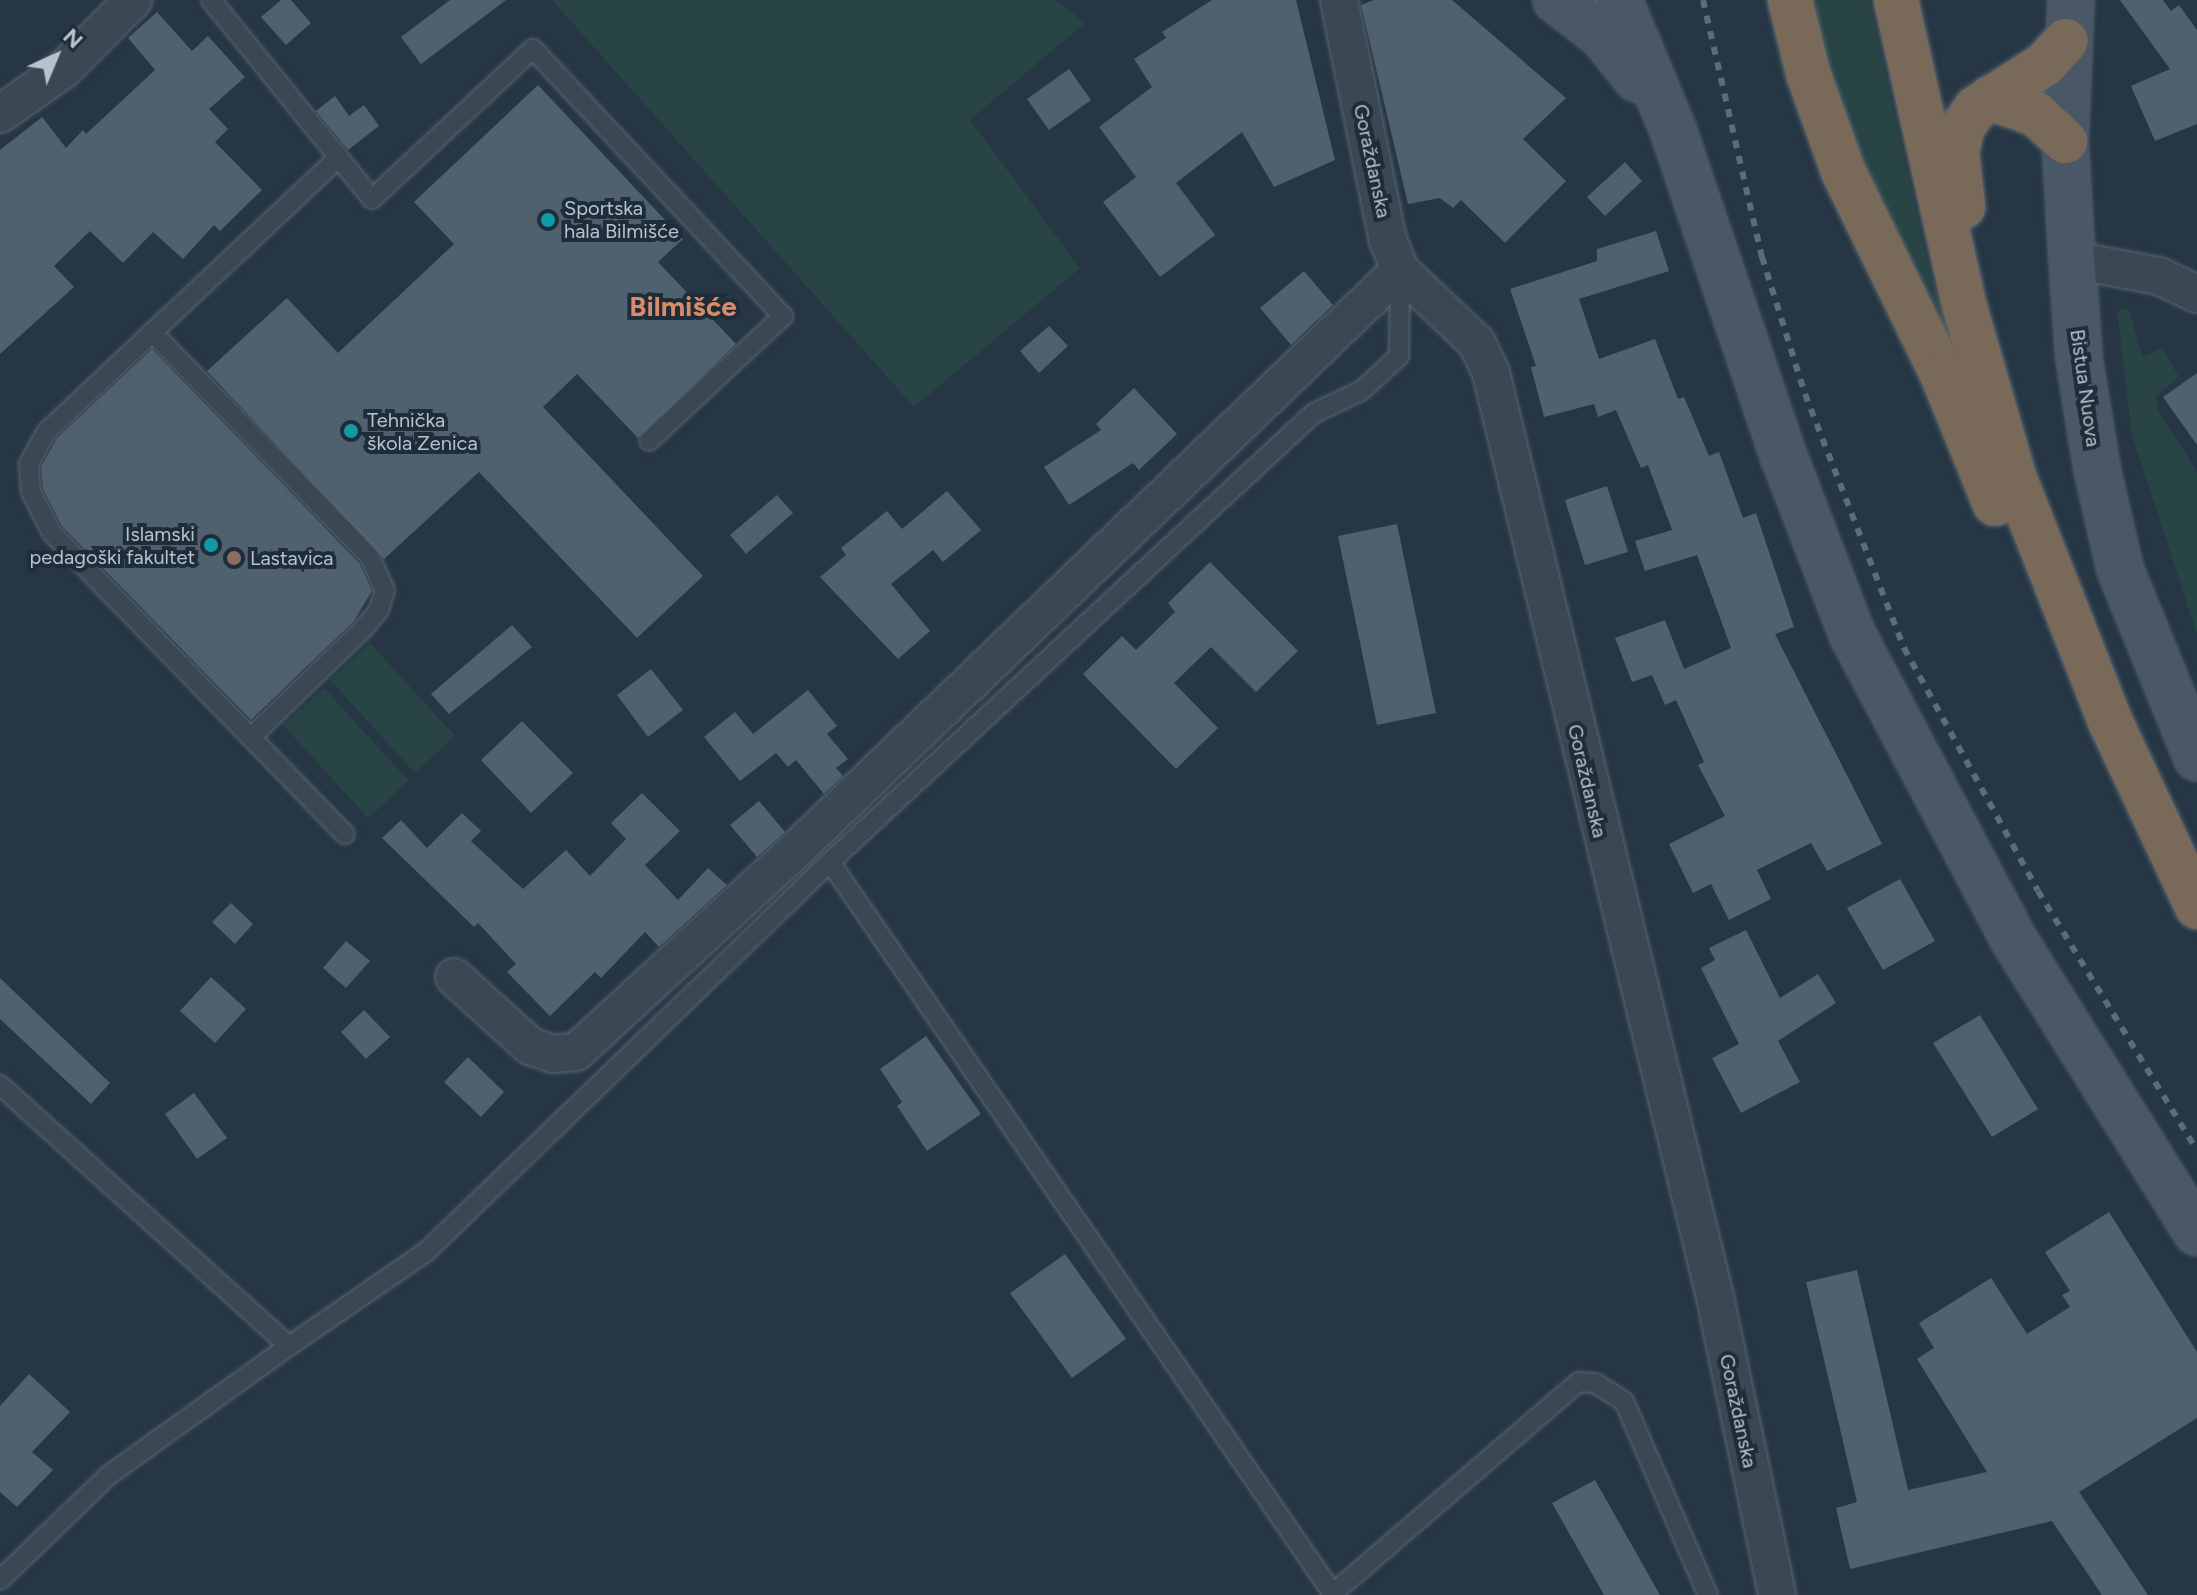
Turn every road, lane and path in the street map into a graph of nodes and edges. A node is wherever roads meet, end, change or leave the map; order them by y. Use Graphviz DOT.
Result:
graph roads {
  1 [pos="133,0"];
  2 [pos="211,0"];
  3 [pos="1339,0"];
  4 [pos="1556,0"];
  5 [pos="1619,0"];
  6 [pos="1790,0"];
  7 [pos="1896,0"];
  8 [pos="2068,21"];
  9 [pos="1990,98"];
  10 [pos="0,114"];
  11 [pos="1673,130"];
  12 [pos="2065,141"];
  13 [pos="336,160"];
  14 [pos="2072,260"];
  15 [pos="1400,270"];
  16 [pos="2197,294"];
  17 [pos="152,332"];
  18 [pos="649,441"];
  19 [pos="2111,723"];
  20 [pos="251,737"];
  21 [pos="2197,758"];
  22 [pos="345,834"];
  23 [pos="830,862"];
  24 [pos="2197,907"];
  25 [pos="454,977"];
  26 [pos="0,1085"];
  27 [pos="2197,1233"];
  28 [pos="289,1346"];
  29 [pos="0,1580"];
  30 [pos="1332,1594"];
  31 [pos="1708,1595"];
  32 [pos="1777,1595"];
  1 -- 10 [label="street"];
  2 -- 13 [label="lane"];
  3 -- 15 [label="street, Goraždanska"];
  4 -- 11 [label="street"];
  5 -- 11 [label="street"];
  6 -- 19 [label="highway"];
  7 -- 19 [label="highway"];
  8 -- 9 [label="highway"];
  8 -- 12 [label="street, Bistua Nuova"];
  9 -- 12 [label="highway"];
  9 -- 19 [label="highway"];
  11 -- 27 [label="street"];
  12 -- 14 [label="street, Bistua Nuova"];
  13 -- 17 [label="lane"];
  13 -- 18 [label="lane"];
  14 -- 16 [label="street"];
  14 -- 21 [label="street, Bistua Nuova"];
  15 -- 23 [label="lane"];
  15 -- 25 [label="street"];
  15 -- 32 [label="street, Goraždanska"];
  17 -- 20 [label="lane"];
  17 -- 20 [label="lane"];
  19 -- 24 [label="highway"];
  20 -- 22 [label="lane"];
  23 -- 28 [label="lane"];
  23 -- 30 [label="lane"];
  26 -- 28 [label="lane"];
  28 -- 29 [label="lane"];
  30 -- 31 [label="lane"];
}
